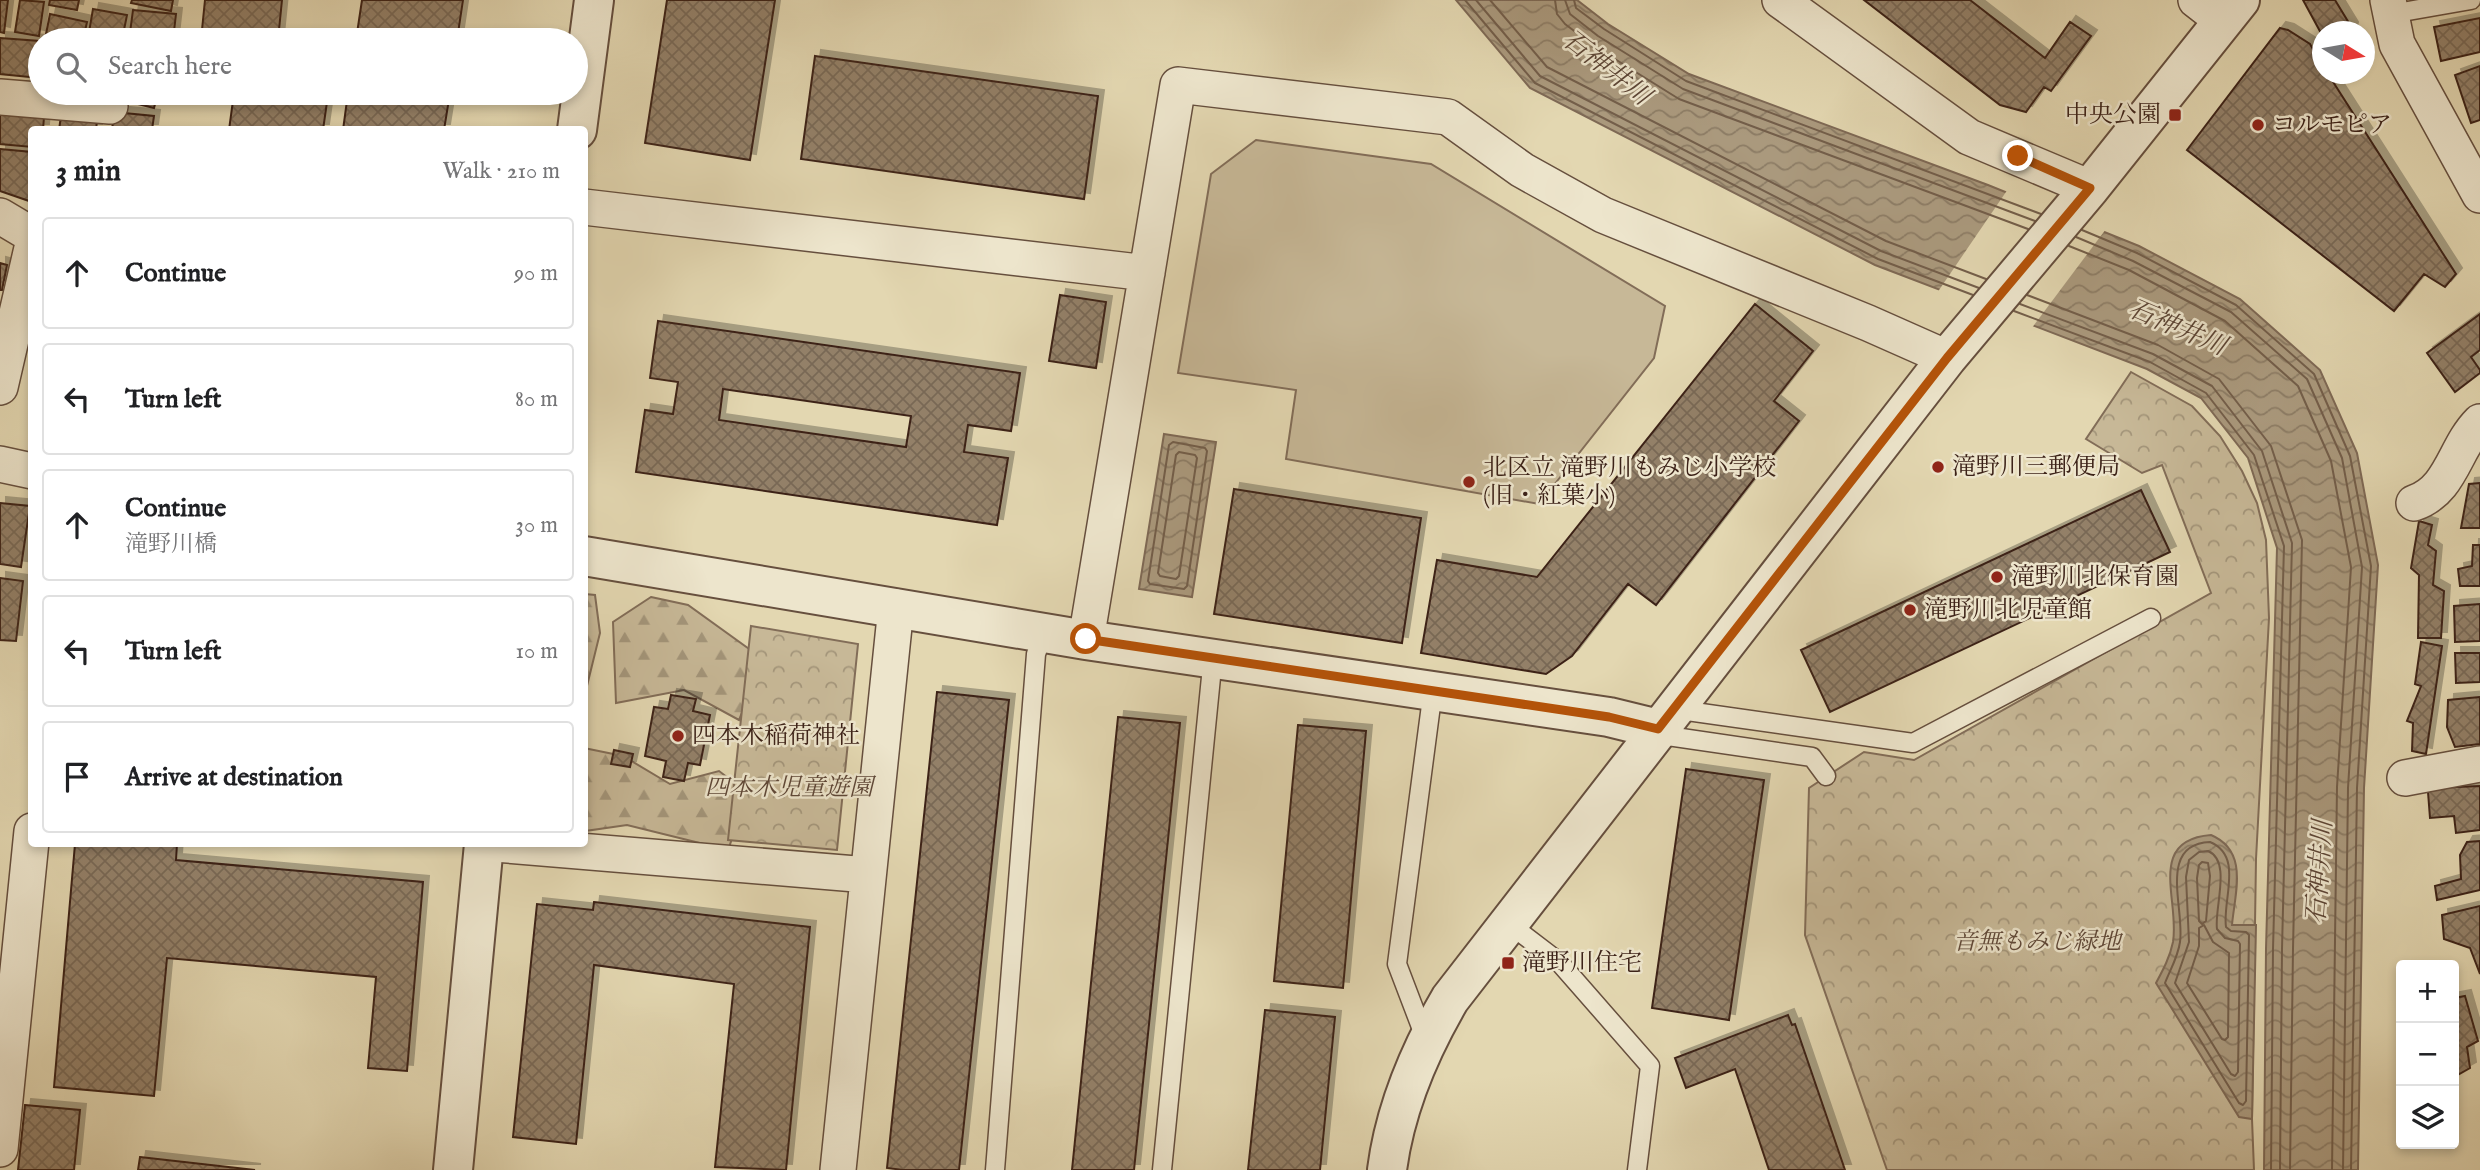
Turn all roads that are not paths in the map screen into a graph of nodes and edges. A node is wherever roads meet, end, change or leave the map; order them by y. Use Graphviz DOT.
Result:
graph roads {
  1 [pos="594,0"];
  2 [pos="1780,0"];
  3 [pos="2471,0"];
  4 [pos="2219,7"];
  5 [pos="2389,7"];
  6 [pos="588,46"];
  7 [pos="0,97"];
  8 [pos="28,99"];
  9 [pos="98,105"];
  10 [pos="580,105"];
  11 [pos="110,106"];
  12 [pos="578,126"];
  13 [pos="2480,195"];
  14 [pos="2080,199"];
  15 [pos="588,207"];
  16 [pos="0,216"];
  17 [pos="28,233"];
  18 [pos="28,265"];
  19 [pos="1147,273"];
  20 [pos="1947,358"];
  21 [pos="0,387"];
  22 [pos="2480,422"];
  23 [pos="2470,452"];
  24 [pos="0,464"];
  25 [pos="28,470"];
  26 [pos="2414,503"];
  27 [pos="588,557"];
  28 [pos="896,607"];
  29 [pos="2151,618"];
  30 [pos="1044,632"];
  31 [pos="1086,639"];
  32 [pos="1213,657"];
  33 [pos="1433,690"];
  34 [pos="1662,724"];
  35 [pos="2480,764"];
  36 [pos="1826,776"];
  37 [pos="2405,778"];
  38 [pos="30,847"];
  39 [pos="484,847"];
  40 [pos="531,847"];
  41 [pos="868,875"];
  42 [pos="1508,923"];
  43 [pos="1426,1040"];
  44 [pos="0,1150"];
  45 [pos="453,1170"];
  46 [pos="838,1170"];
  47 [pos="995,1170"];
  48 [pos="1162,1170"];
  49 [pos="1387,1170"];
  50 [pos="1637,1170"];
  1 -- 6 [label="street"];
  2 -- 14 [label="street"];
  3 -- 5 [label="lane"];
  4 -- 14 [label="street"];
  5 -- 13 [label="street"];
  7 -- 8 [label="street"];
  9 -- 11 [label="street"];
  10 -- 12 [label="street"];
  14 -- 20 [label="street"];
  15 -- 19 [label="street"];
  16 -- 17 [label="street"];
  18 -- 21 [label="street"];
  19 -- 20 [label="street"];
  19 -- 31 [label="street"];
  20 -- 34 [label="street"];
  22 -- 23 [label="street"];
  23 -- 26 [label="street"];
  24 -- 25 [label="street"];
  27 -- 28 [label="street"];
  28 -- 30 [label="street"];
  28 -- 41 [label="street"];
  29 -- 34 [label="lane"];
  30 -- 31 [label="street"];
  30 -- 47 [label="lane"];
  31 -- 32 [label="street"];
  32 -- 33 [label="street"];
  32 -- 48 [label="lane"];
  33 -- 34 [label="street"];
  33 -- 43 [label="lane"];
  34 -- 36 [label="lane"];
  34 -- 42 [label="street"];
  35 -- 37 [label="street"];
  38 -- 44 [label="street"];
  39 -- 45 [label="street"];
  40 -- 41 [label="street"];
  41 -- 46 [label="street"];
  42 -- 43 [label="street"];
  42 -- 50 [label="lane"];
  43 -- 49 [label="street"];
}
